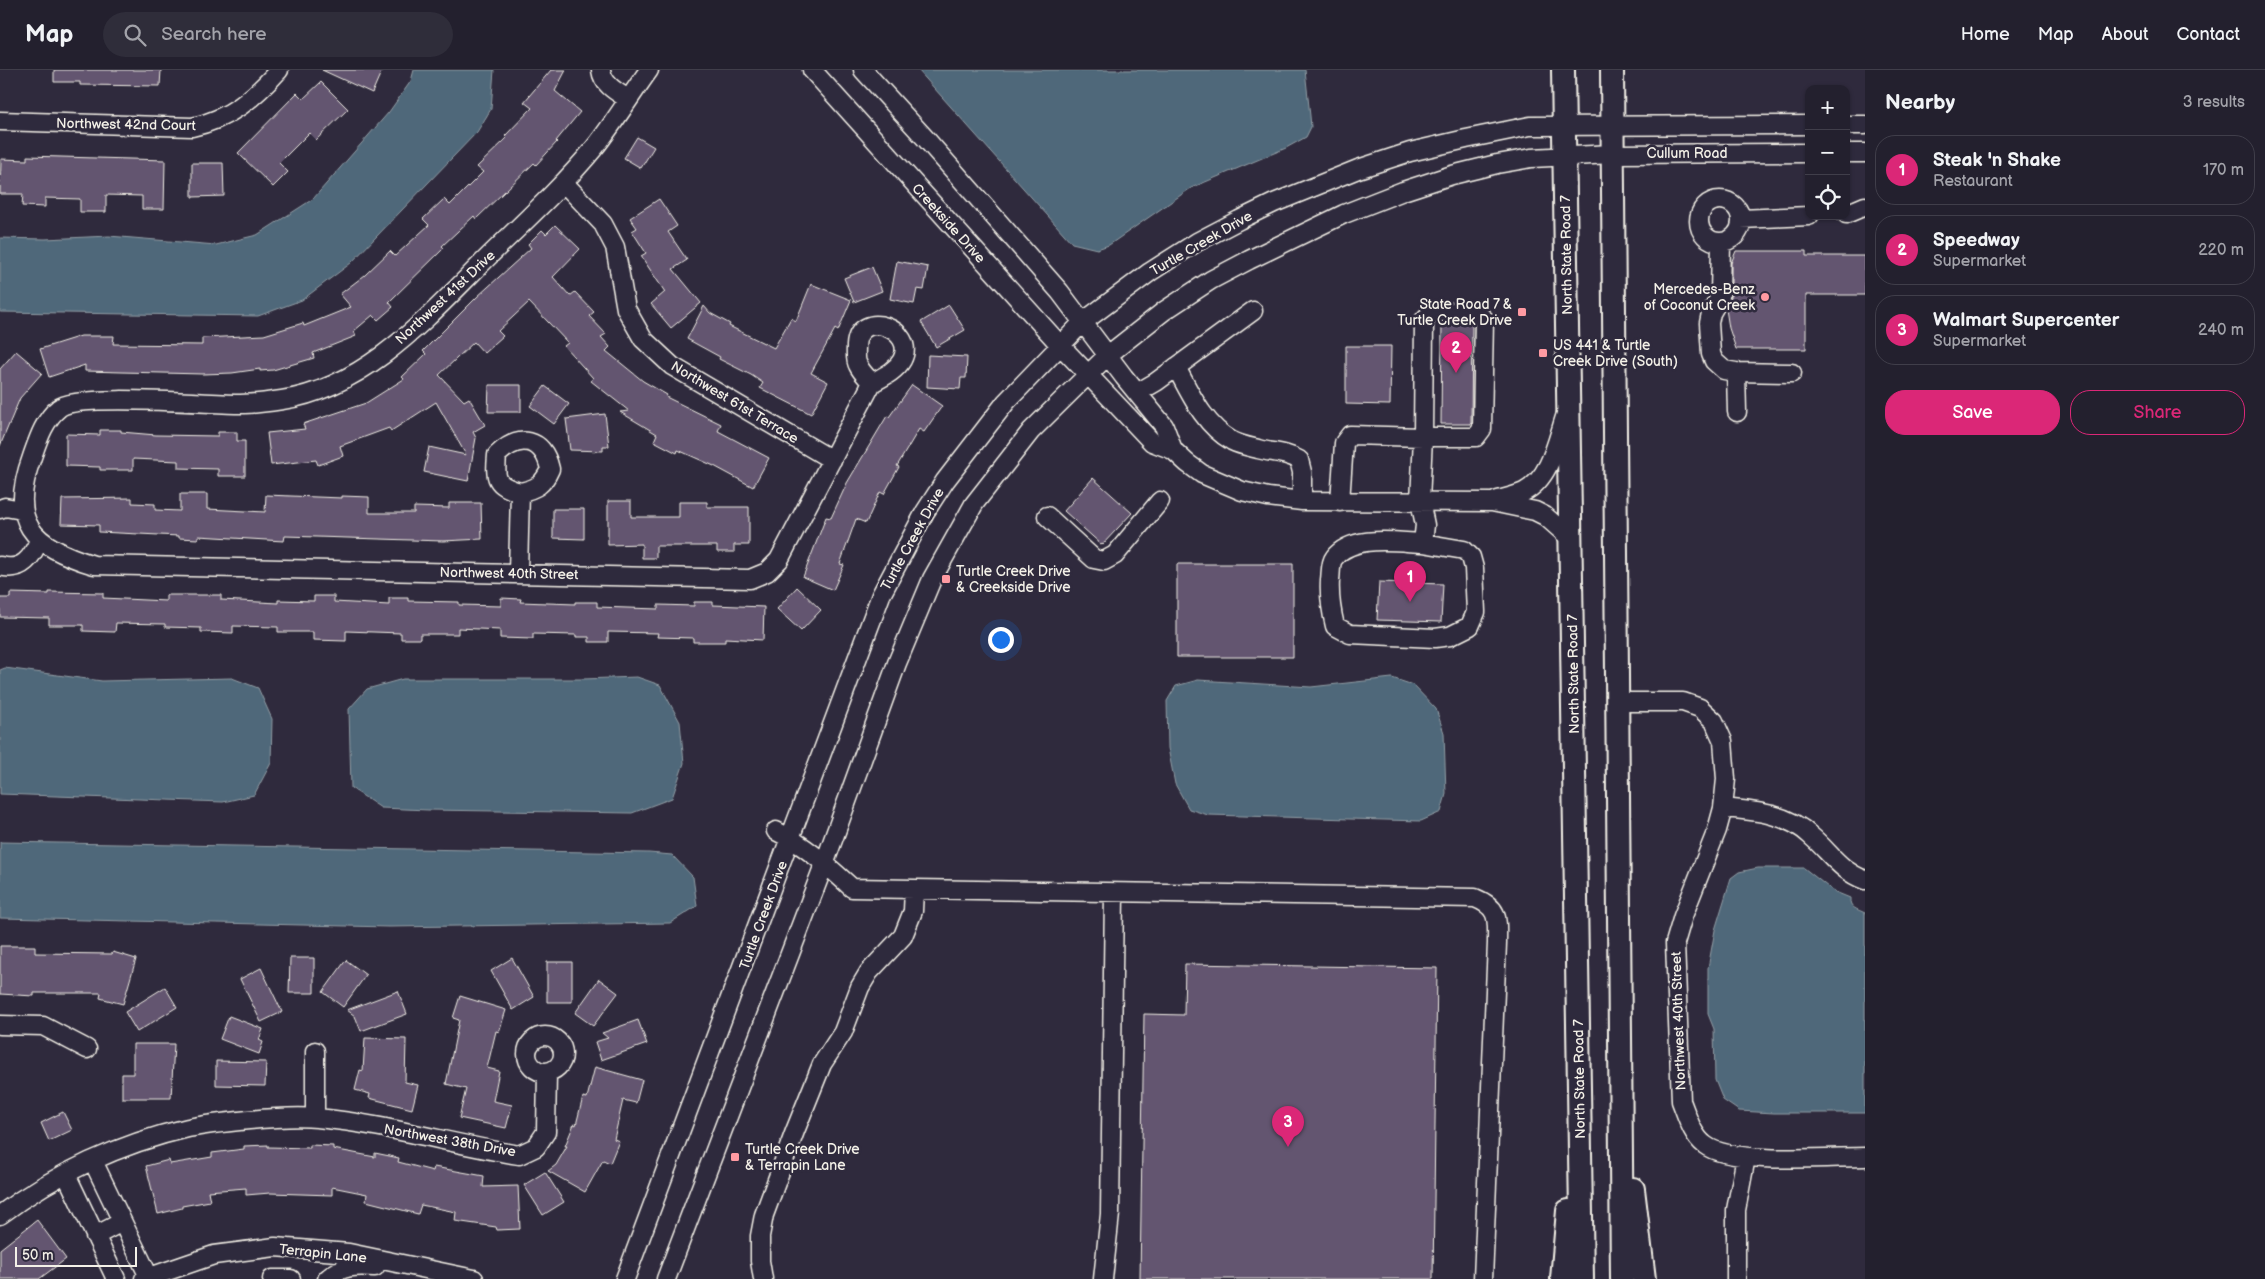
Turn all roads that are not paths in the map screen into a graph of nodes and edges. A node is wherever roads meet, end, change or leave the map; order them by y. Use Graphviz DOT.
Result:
graph roads {
  1 [pos="601,70"];
  2 [pos="649,70"];
  3 [pos="812,70"];
  4 [pos="862,70"];
  5 [pos="1563,70"];
  6 [pos="1612,70"];
  7 [pos="273,76"];
  8 [pos="628,99"];
  9 [pos="0,122"];
  10 [pos="1805,125"];
  11 [pos="1850,125"];
  12 [pos="1865,125"];
  13 [pos="1564,126"];
  14 [pos="1613,126"];
  15 [pos="1865,152"];
  16 [pos="1805,153"];
  17 [pos="1850,153"];
  18 [pos="1613,154"];
  19 [pos="1565,156"];
  20 [pos="564,183"];
  21 [pos="1865,206"];
  22 [pos="1850,212"];
  23 [pos="1805,216"];
  24 [pos="1741,219"];
  25 [pos="1721,242"];
  26 [pos="1253,310"];
  27 [pos="1083,322"];
  28 [pos="1060,345"];
  29 [pos="1108,355"];
  30 [pos="1176,368"];
  31 [pos="1730,371"];
  32 [pos="1792,373"];
  33 [pos="1088,374"];
  34 [pos="872,384"];
  35 [pos="1137,393"];
  36 [pos="1568,407"];
  37 [pos="1737,412"];
  38 [pos="1423,438"];
  39 [pos="1173,450"];
  40 [pos="832,460"];
  41 [pos="520,492"];
  42 [pos="1302,501"];
  43 [pos="1160,502"];
  44 [pos="1340,502"];
  45 [pos="1420,502"];
  46 [pos="1492,502"];
  47 [pos="0,509"];
  48 [pos="22,510"];
  49 [pos="1047,516"];
  50 [pos="1571,539"];
  51 [pos="39,540"];
  52 [pos="1423,543"];
  53 [pos="0,566"];
  54 [pos="518,573"];
  55 [pos="1618,702"];
  56 [pos="1723,808"];
  57 [pos="783,835"];
  58 [pos="825,862"];
  59 [pos="1865,880"];
  60 [pos="914,889"];
  61 [pos="1114,892"];
  62 [pos="0,1024"];
  63 [pos="87,1049"];
  64 [pos="315,1051"];
  65 [pos="1579,1068"];
  66 [pos="548,1072"];
  67 [pos="1619,1072"];
  68 [pos="315,1118"];
  69 [pos="1865,1157"];
  70 [pos="1746,1158"];
  71 [pos="93,1161"];
  72 [pos="66,1174"];
  73 [pos="0,1215"];
  74 [pos="122,1222"];
  75 [pos="95,1236"];
  76 [pos="423,1268"];
  77 [pos="147,1278"];
  78 [pos="116,1279"];
  79 [pos="272,1279"];
  80 [pos="291,1279"];
  81 [pos="327,1279"];
  82 [pos="474,1279"];
  83 [pos="625,1279"];
  84 [pos="666,1279"];
  85 [pos="763,1279"];
  86 [pos="1103,1279"];
  87 [pos="1483,1279"];
  88 [pos="1562,1279"];
  89 [pos="1582,1279"];
  90 [pos="1622,1279"];
  91 [pos="1644,1279"];
  92 [pos="1736,1279"];
  1 -- 8 [label="street"];
  2 -- 8 [label="street, Northwest 41st Drive"];
  3 -- 28 [label="street, Creekside Drive"];
  4 -- 27 [label="street"];
  5 -- 13 [label="main road, North State Road 7"];
  6 -- 14 [label="main road"];
  7 -- 9 [label="street, Northwest 42nd Court"];
  8 -- 20 [label="street, Northwest 41st Drive"];
  10 -- 14 [label="street, Cullum Road"];
  11 -- 12 [label="street"];
  13 -- 14 [label="street, Turtle Creek Drive"];
  13 -- 19 [label="main road, North State Road 7"];
  13 -- 27 [label="street, Turtle Creek Drive"];
  14 -- 18 [label="main road"];
  15 -- 17 [label="street"];
  16 -- 18 [label="street, Cullum Road"];
  18 -- 19 [label="street, Cullum Road"];
  18 -- 55 [label="main road"];
  19 -- 29 [label="street"];
  19 -- 36 [label="main road, North State Road 7"];
  20 -- 40 [label="street, Northwest 61st Terrace"];
  20 -- 48 [label="street, Northwest 41st Drive"];
  21 -- 22 [label="street"];
  23 -- 24 [label="street"];
  24 -- 25 [label="street"];
  24 -- 25 [label="street"];
  25 -- 31 [label="street"];
  26 -- 30 [label="street"];
  27 -- 28 [label="street, Turtle Creek Drive"];
  27 -- 29 [label="street"];
  28 -- 33 [label="street, Creekside Drive"];
  28 -- 57 [label="street, Turtle Creek Drive"];
  29 -- 33 [label="street"];
  29 -- 35 [label="street"];
  30 -- 35 [label="street"];
  30 -- 42 [label="street"];
  31 -- 32 [label="street"];
  31 -- 37 [label="street"];
  33 -- 39 [label="street, Creekside Drive"];
  33 -- 58 [label="street"];
  34 -- 40 [label="street, Northwest 40th Street"];
  35 -- 39 [label="street"];
  36 -- 46 [label="street"];
  36 -- 50 [label="main road, North State Road 7"];
  38 -- 38 [label="street"];
  38 -- 44 [label="street"];
  38 -- 45 [label="street"];
  39 -- 42 [label="street"];
  40 -- 54 [label="street, Northwest 40th Street"];
  41 -- 54 [label="street"];
  42 -- 44 [label="street"];
  43 -- 49 [label="street"];
  44 -- 45 [label="street"];
  45 -- 46 [label="street"];
  45 -- 52 [label="street"];
  46 -- 50 [label="street"];
  47 -- 48 [label="street"];
  48 -- 51 [label="street"];
  50 -- 65 [label="main road, North State Road 7"];
  51 -- 53 [label="street"];
  51 -- 54 [label="street, Northwest 40th Street"];
  52 -- 52 [label="street"];
  55 -- 56 [label="street, Northwest 40th Street"];
  55 -- 67 [label="main road"];
  56 -- 59 [label="street"];
  56 -- 70 [label="street, Northwest 40th Street"];
  57 -- 58 [label="street"];
  57 -- 83 [label="street, Turtle Creek Drive"];
  58 -- 60 [label="street"];
  58 -- 84 [label="street"];
  60 -- 61 [label="street"];
  60 -- 85 [label="street"];
  61 -- 86 [label="street"];
  61 -- 87 [label="street"];
  62 -- 63 [label="street"];
  64 -- 68 [label="street"];
  65 -- 88 [label="main road"];
  65 -- 89 [label="main road, North State Road 7"];
  66 -- 68 [label="street, Northwest 38th Drive"];
  67 -- 90 [label="main road"];
  67 -- 91 [label="main road"];
  68 -- 71 [label="street, Northwest 38th Drive"];
  69 -- 70 [label="street, Northwest 40th Street"];
  70 -- 92 [label="street"];
  71 -- 72 [label="street, Northwest 38th Drive"];
  71 -- 74 [label="street"];
  72 -- 73 [label="street, Northwest 38th Drive"];
  72 -- 75 [label="street"];
  74 -- 75 [label="street"];
  74 -- 77 [label="street"];
  75 -- 78 [label="street"];
  76 -- 77 [label="street, Terrapin Lane"];
  76 -- 81 [label="street"];
  76 -- 82 [label="street, Terrapin Lane"];
  79 -- 80 [label="street"];
}
